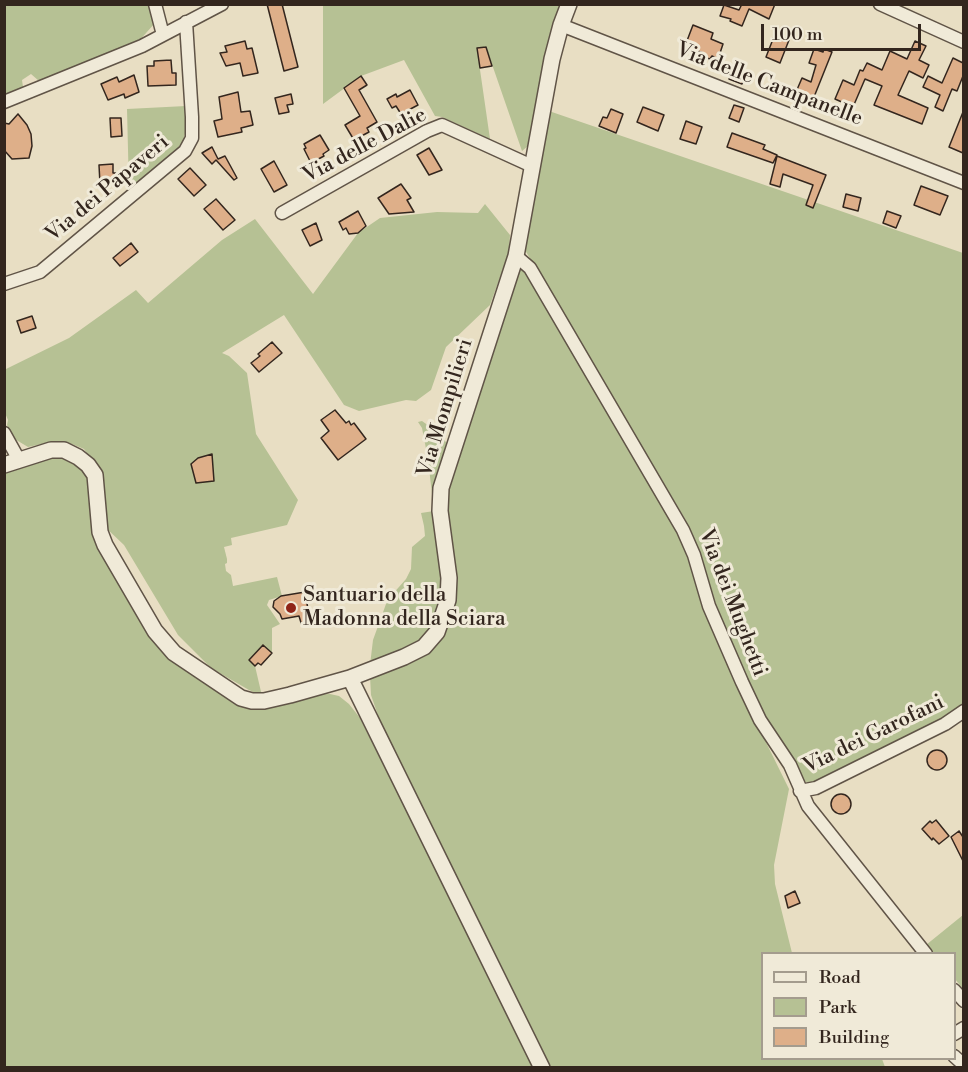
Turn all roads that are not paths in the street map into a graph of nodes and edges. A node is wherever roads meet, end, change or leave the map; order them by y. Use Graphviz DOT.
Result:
graph roads {
  1 [pos="155,4"];
  2 [pos="222,4"];
  3 [pos="570,4"];
  4 [pos="880,4"];
  5 [pos="186,22"];
  6 [pos="561,25"];
  7 [pos="163,35"];
  8 [pos="963,42"];
  9 [pos="4,102"];
  10 [pos="532,166"];
  11 [pos="963,183"];
  12 [pos="282,213"];
  13 [pos="516,256"];
  14 [pos="4,284"];
  15 [pos="4,433"];
  16 [pos="12,462"];
  17 [pos="350,678"];
  18 [pos="963,711"];
  19 [pos="800,791"];
  20 [pos="924,952"];
  21 [pos="542,1068"];
  1 -- 7 [label="street"];
  2 -- 5 [label="street"];
  3 -- 6 [label="street, Via Mompilieri"];
  4 -- 8 [label="street"];
  5 -- 7 [label="street"];
  5 -- 14 [label="street, Via dei Papaveri"];
  6 -- 10 [label="street, Via Mompilieri"];
  6 -- 11 [label="street, Via delle Campanelle"];
  7 -- 9 [label="street"];
  10 -- 12 [label="street, Via delle Dalie"];
  10 -- 13 [label="street, Via Mompilieri"];
  13 -- 17 [label="street, Via Mompilieri"];
  13 -- 19 [label="street, Via dei Mughetti"];
  15 -- 16 [label="street"];
  16 -- 17 [label="street, Via Mompilieri"];
  17 -- 21 [label="street"];
  18 -- 19 [label="street, Via dei Garofani"];
  19 -- 20 [label="street, Via dei Mughetti"];
}
